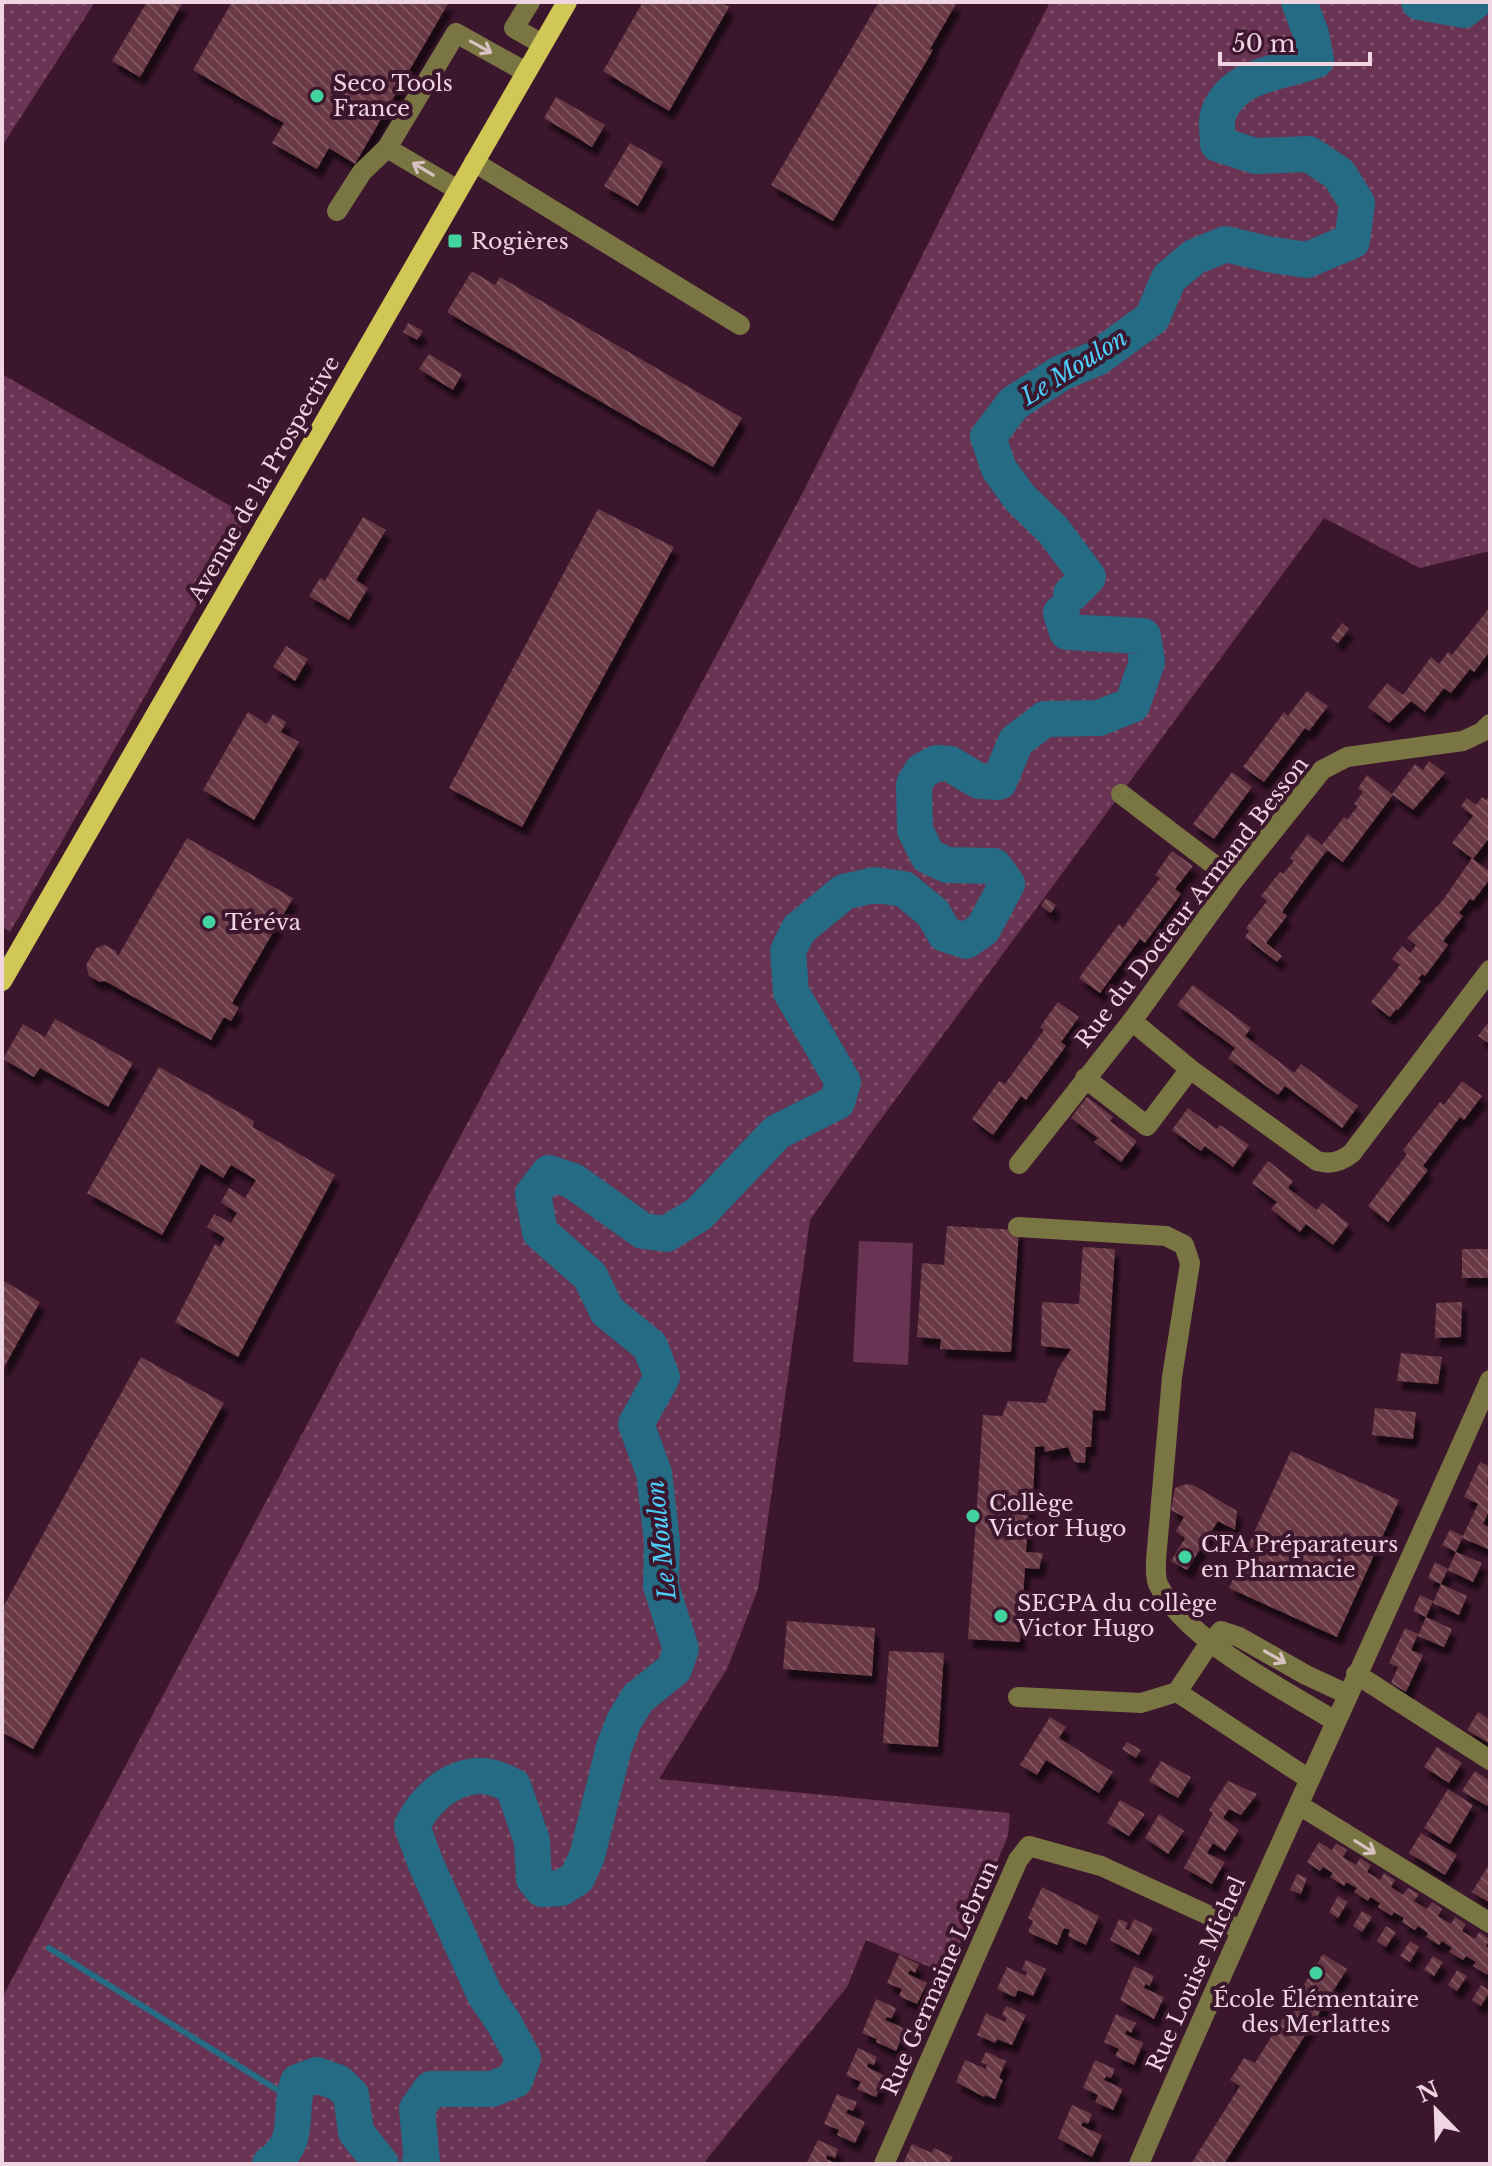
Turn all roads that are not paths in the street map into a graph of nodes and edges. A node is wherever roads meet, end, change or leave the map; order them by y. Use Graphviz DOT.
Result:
graph roads {
  1 [pos="530,2"];
  2 [pos="567,2"];
  3 [pos="542,44"];
  4 [pos="526,72"];
  5 [pos="387,148"];
  6 [pos="474,162"];
  7 [pos="458,190"];
  8 [pos="337,211"];
  9 [pos="740,325"];
  10 [pos="1490,724"];
  11 [pos="1121,794"];
  12 [pos="1234,880"];
  13 [pos="1490,970"];
  14 [pos="2,981"];
  15 [pos="1132,1021"];
  16 [pos="1190,1069"];
  17 [pos="1085,1078"];
  18 [pos="1019,1164"];
  19 [pos="1018,1227"];
  20 [pos="1490,1380"];
  21 [pos="1209,1644"];
  22 [pos="1356,1674"];
  23 [pos="1177,1692"];
  24 [pos="1347,1694"];
  25 [pos="1018,1697"];
  26 [pos="1335,1721"];
  27 [pos="1490,1760"];
  28 [pos="1309,1779"];
  29 [pos="1299,1805"];
  30 [pos="1490,1923"];
  31 [pos="1241,1930"];
  32 [pos="884,2164"];
  33 [pos="1139,2164"];
  1 -- 3 [label="street"];
  2 -- 3 [label="main road, Avenue de la Prospective"];
  3 -- 4 [label="main road, Avenue de la Prospective"];
  5 -- 4 [label="street, one-way"];
  4 -- 6 [label="main road, Avenue de la Prospective"];
  7 -- 5 [label="street, one-way"];
  5 -- 8 [label="street"];
  6 -- 7 [label="main road, Avenue de la Prospective"];
  6 -- 9 [label="street"];
  7 -- 14 [label="main road, Avenue de la Prospective"];
  10 -- 12 [label="street, Rue du Docteur Armand Besson"];
  11 -- 12 [label="street"];
  12 -- 15 [label="street, Rue du Docteur Armand Besson"];
  13 -- 16 [label="street"];
  15 -- 16 [label="street"];
  15 -- 17 [label="street, Rue du Docteur Armand Besson"];
  16 -- 17 [label="street"];
  17 -- 18 [label="street, Rue du Docteur Armand Besson"];
  19 -- 21 [label="street"];
  20 -- 22 [label="street, Rue Louise Michel"];
  21 -- 23 [label="street"];
  21 -- 24 [label="street, one-way"];
  21 -- 26 [label="street"];
  22 -- 24 [label="street, Rue Louise Michel"];
  22 -- 27 [label="street"];
  23 -- 25 [label="street"];
  23 -- 28 [label="street"];
  24 -- 26 [label="street, Rue Louise Michel"];
  26 -- 28 [label="street, Rue Louise Michel"];
  28 -- 29 [label="street, Rue Louise Michel"];
  29 -- 30 [label="street, one-way"];
  29 -- 31 [label="street, Rue Louise Michel"];
  31 -- 32 [label="street, Rue Germaine Lebrun"];
  31 -- 33 [label="street, Rue Louise Michel"];
}
